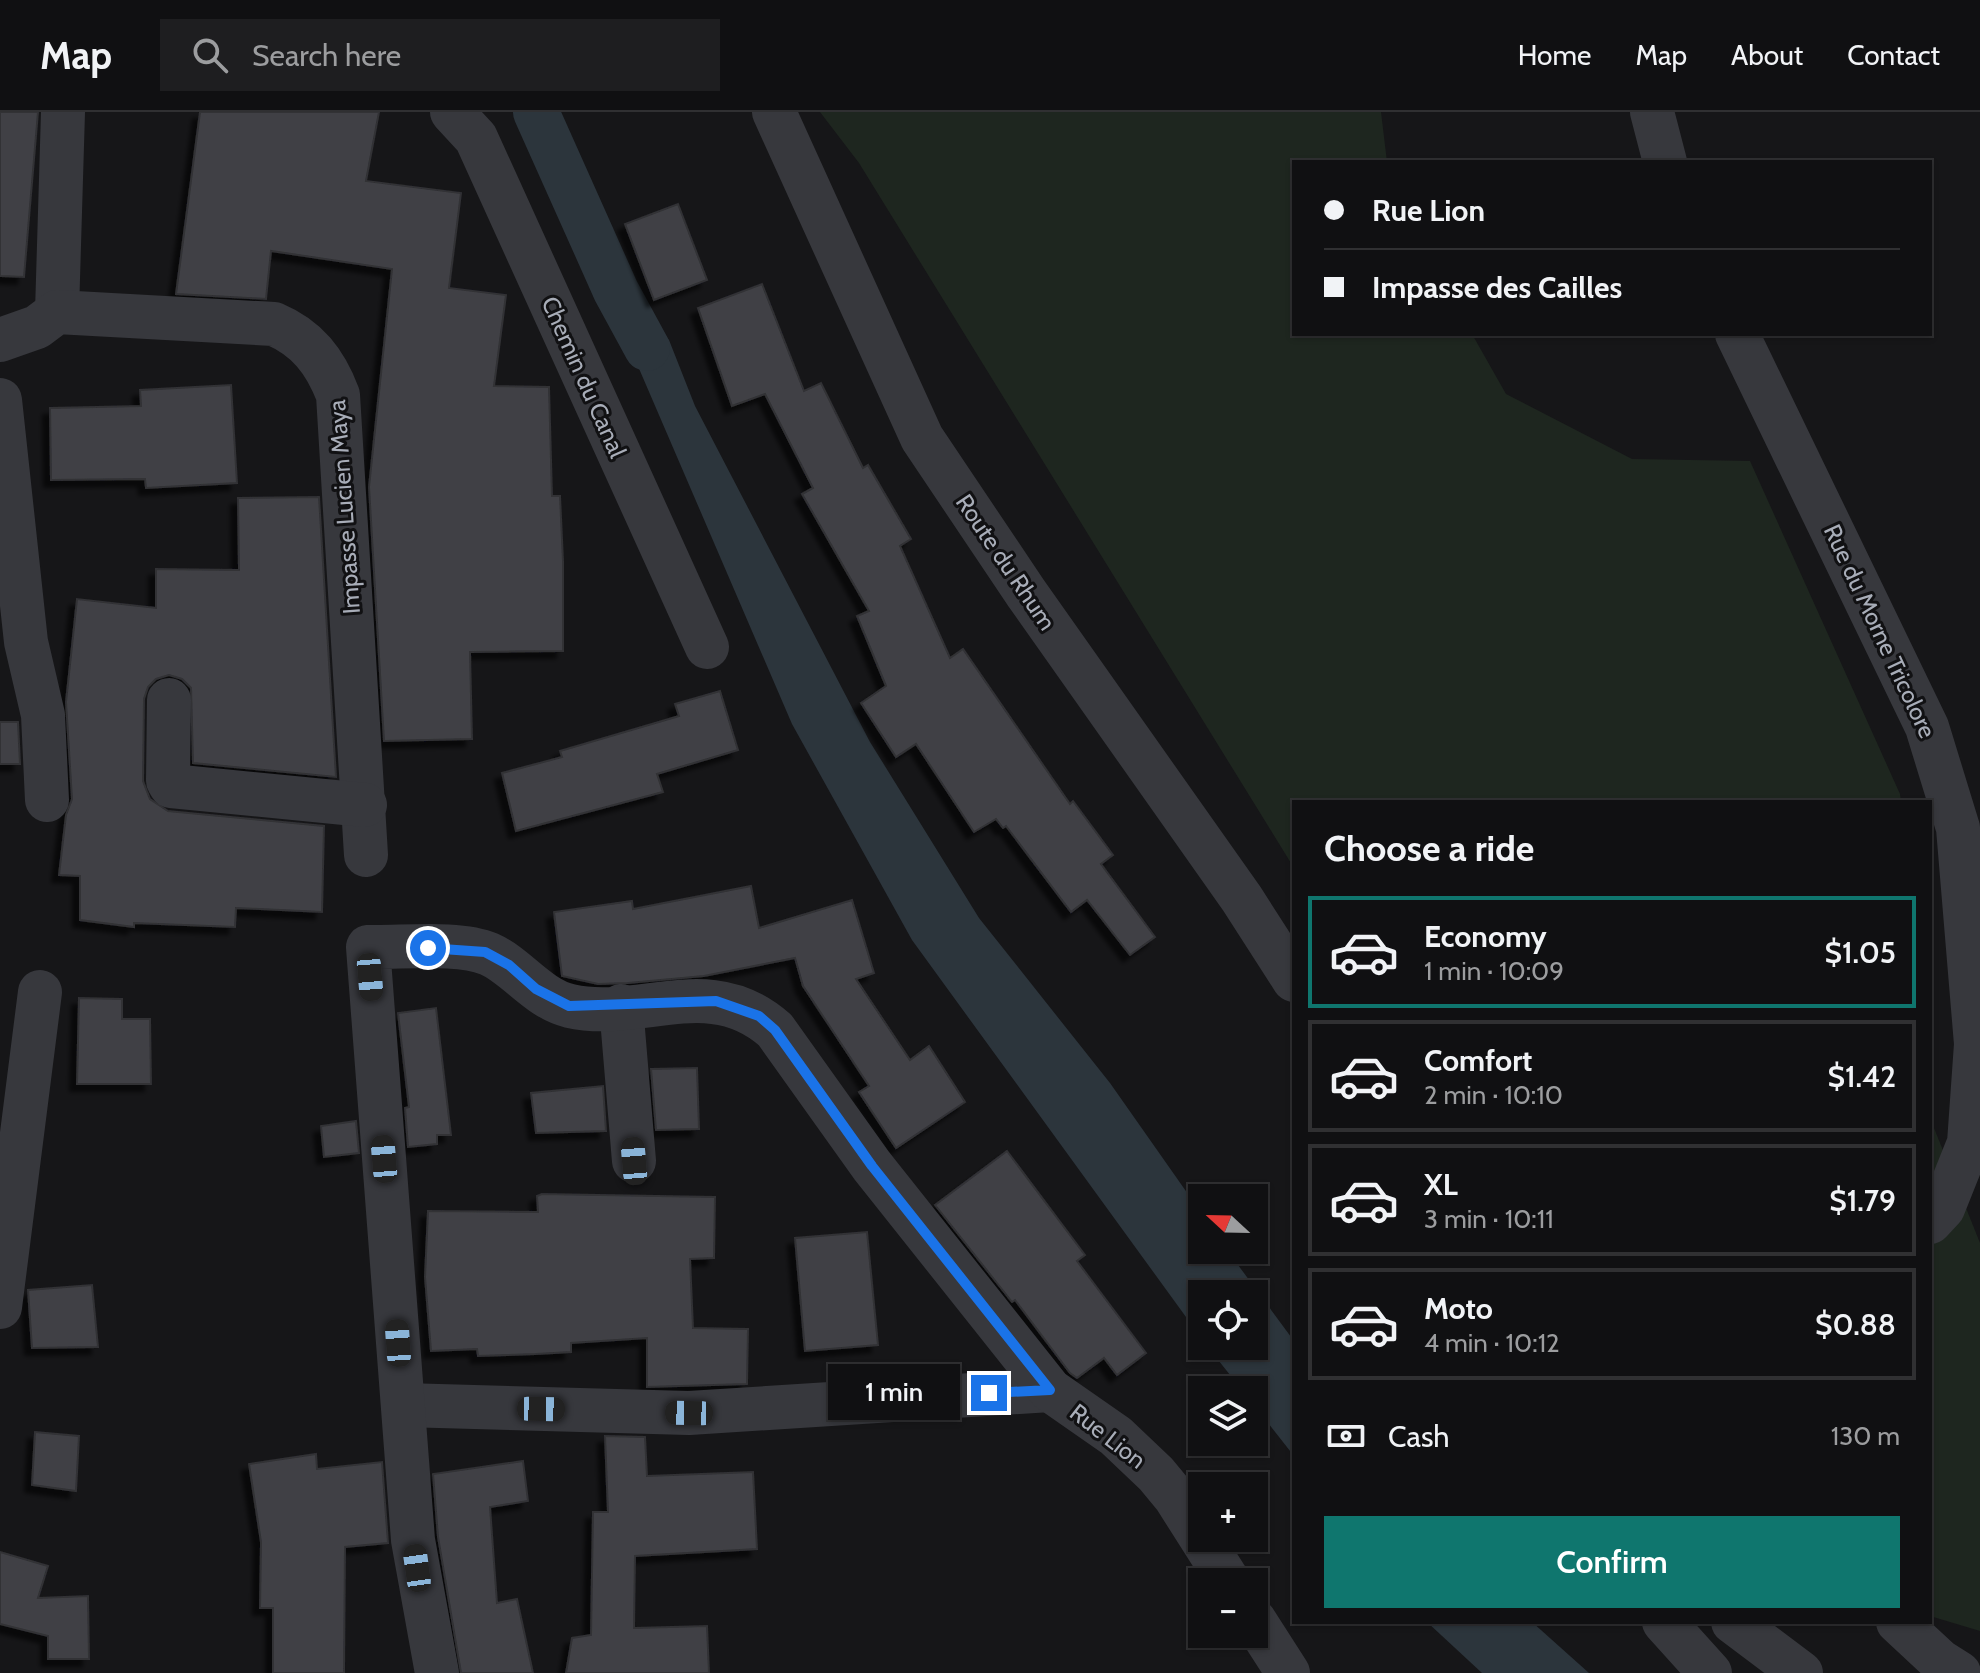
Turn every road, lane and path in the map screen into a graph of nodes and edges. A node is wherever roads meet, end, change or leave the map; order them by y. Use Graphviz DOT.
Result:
graph roads {
  1 [pos="63,112"];
  2 [pos="452,112"];
  3 [pos="774,112"];
  4 [pos="1652,112"];
  5 [pos="1664,160"];
  6 [pos="57,312"];
  7 [pos="1738,336"];
  8 [pos="0,340"];
  9 [pos="0,400"];
  10 [pos="13,642"];
  11 [pos="707,647"];
  12 [pos="169,700"];
  13 [pos="47,800"];
  14 [pos="365,805"];
  15 [pos="366,855"];
  16 [pos="1292,977"];
  17 [pos="40,992"];
  18 [pos="621,1006"];
  19 [pos="634,1161"];
  20 [pos="1932,1220"];
  21 [pos="0,1307"];
  22 [pos="1050,1390"];
  23 [pos="403,1405"];
  24 [pos="1220,1568"];
  25 [pos="1666,1624"];
  26 [pos="1736,1624"];
  27 [pos="1900,1624"];
  28 [pos="1268,1642"];
  29 [pos="437,1673"];
  30 [pos="1288,1673"];
  31 [pos="1710,1673"];
  32 [pos="1801,1673"];
  33 [pos="1959,1673"];
  1 -- 6 [label="street"];
  2 -- 11 [label="street, Chemin du Canal"];
  3 -- 16 [label="street, Route du Rhum"];
  4 -- 5 [label="street"];
  6 -- 8 [label="street"];
  6 -- 14 [label="street, Impasse Lucien Maya"];
  7 -- 20 [label="street, Rue du Morne Tricolore"];
  9 -- 10 [label="street"];
  10 -- 13 [label="street"];
  12 -- 14 [label="street"];
  14 -- 15 [label="street, Impasse Lucien Maya"];
  17 -- 21 [label="street"];
  18 -- 19 [label="street"];
  18 -- 22 [label="street, Rue Lion"];
  18 -- 23 [label="street, Rue Lion"];
  22 -- 23 [label="street"];
  22 -- 24 [label="street, Rue Lion"];
  23 -- 29 [label="street"];
  25 -- 31 [label="street"];
  26 -- 32 [label="street"];
  27 -- 33 [label="street"];
  28 -- 30 [label="street"];
}
